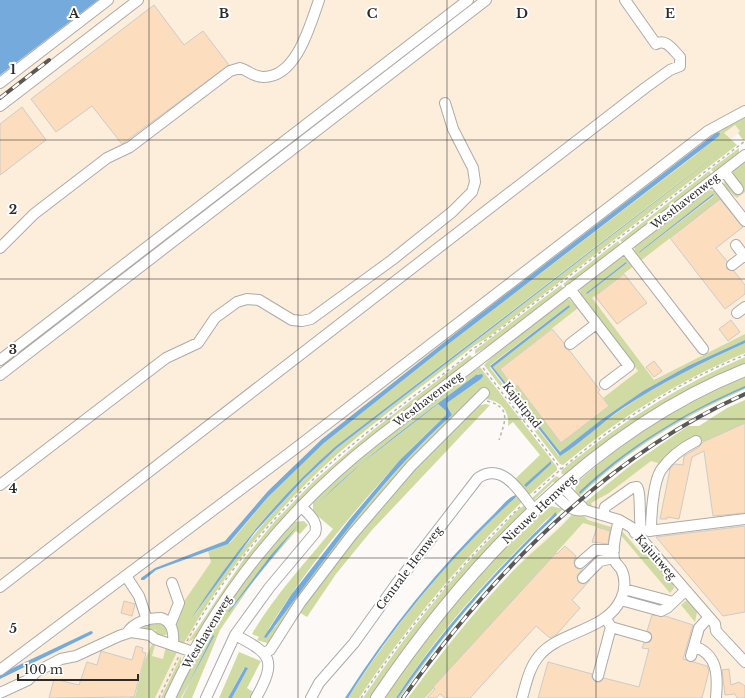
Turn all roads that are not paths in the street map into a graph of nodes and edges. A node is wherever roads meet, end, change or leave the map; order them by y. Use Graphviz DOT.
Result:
graph roads {
  1 [pos="108,0"];
  2 [pos="138,0"];
  3 [pos="319,0"];
  4 [pos="468,0"];
  5 [pos="486,0"];
  6 [pos="625,0"];
  7 [pos="0,83"];
  8 [pos="445,103"];
  9 [pos="0,106"];
  10 [pos="745,111"];
  11 [pos="745,155"];
  12 [pos="724,171"];
  13 [pos="714,180"];
  14 [pos="738,189"];
  15 [pos="741,207"];
  16 [pos="745,221"];
  17 [pos="736,245"];
  18 [pos="0,248"];
  19 [pos="625,248"];
  20 [pos="745,256"];
  21 [pos="732,265"];
  22 [pos="570,290"];
  23 [pos="596,324"];
  24 [pos="570,344"];
  25 [pos="703,349"];
  26 [pos="0,360"];
  27 [pos="745,370"];
  28 [pos="0,375"];
  29 [pos="606,384"];
  30 [pos="484,393"];
  31 [pos="696,441"];
  32 [pos="0,485"];
  33 [pos="558,490"];
  34 [pos="302,506"];
  35 [pos="535,511"];
  36 [pos="603,515"];
  37 [pos="745,519"];
  38 [pos="619,520"];
  39 [pos="643,531"];
  40 [pos="614,554"];
  41 [pos="580,563"];
  42 [pos="126,576"];
  43 [pos="583,578"];
  44 [pos="172,583"];
  45 [pos="0,587"];
  46 [pos="685,591"];
  47 [pos="622,595"];
  48 [pos="605,617"];
  49 [pos="147,620"];
  50 [pos="712,621"];
  51 [pos="170,625"];
  52 [pos="611,628"];
  53 [pos="127,633"];
  54 [pos="235,634"];
  55 [pos="646,637"];
  56 [pos="164,642"];
  57 [pos="193,652"];
  58 [pos="264,653"];
  59 [pos="745,653"];
  60 [pos="745,662"];
  61 [pos="0,670"];
  62 [pos="598,676"];
  63 [pos="0,693"];
  64 [pos="170,698"];
  65 [pos="206,698"];
  66 [pos="256,698"];
  67 [pos="311,698"];
  68 [pos="377,698"];
  69 [pos="522,698"];
  70 [pos="716,698"];
  1 -- 7 [label="street"];
  2 -- 9 [label="street"];
  3 -- 18 [label="street"];
  4 -- 26 [label="street"];
  5 -- 28 [label="street"];
  6 -- 45 [label="street"];
  8 -- 32 [label="street"];
  10 -- 42 [label="street"];
  11 -- 12 [label="street, Westhavenweg"];
  12 -- 13 [label="street, Westhavenweg"];
  12 -- 14 [label="street"];
  13 -- 15 [label="street"];
  13 -- 19 [label="street, Westhavenweg"];
  15 -- 16 [label="street"];
  17 -- 20 [label="street"];
  19 -- 22 [label="street, Westhavenweg"];
  19 -- 25 [label="street"];
  20 -- 21 [label="street"];
  22 -- 23 [label="street"];
  22 -- 34 [label="street, Westhavenweg"];
  23 -- 24 [label="street"];
  23 -- 29 [label="street"];
  27 -- 33 [label="main road, Nieuwe Hemweg"];
  30 -- 58 [label="street"];
  31 -- 39 [label="street"];
  33 -- 35 [label="main road, Nieuwe Hemweg"];
  33 -- 36 [label="street, Kajuitweg"];
  34 -- 54 [label="street"];
  34 -- 57 [label="street, Westhavenweg"];
  35 -- 67 [label="street, Centrale Hemweg"];
  35 -- 68 [label="main road, Nieuwe Hemweg"];
  36 -- 38 [label="street, Kajuitweg"];
  36 -- 39 [label="street"];
  37 -- 39 [label="street"];
  38 -- 39 [label="street, Kajuitweg"];
  38 -- 40 [label="street"];
  39 -- 46 [label="street, Kajuitweg"];
  40 -- 41 [label="street"];
  40 -- 43 [label="street"];
  40 -- 47 [label="street"];
  42 -- 49 [label="street"];
  42 -- 61 [label="street"];
  44 -- 51 [label="street"];
  46 -- 47 [label="street"];
  46 -- 50 [label="street, Kajuitweg"];
  47 -- 48 [label="street"];
  48 -- 52 [label="street"];
  48 -- 69 [label="street"];
  49 -- 51 [label="street"];
  49 -- 53 [label="street"];
  50 -- 59 [label="street"];
  50 -- 60 [label="street"];
  50 -- 70 [label="street"];
  51 -- 56 [label="street"];
  52 -- 55 [label="street"];
  52 -- 62 [label="street"];
  53 -- 56 [label="street"];
  53 -- 63 [label="street"];
  54 -- 58 [label="street"];
  54 -- 65 [label="street"];
  56 -- 57 [label="street"];
  57 -- 64 [label="street, Westhavenweg"];
  58 -- 66 [label="street"];
}
